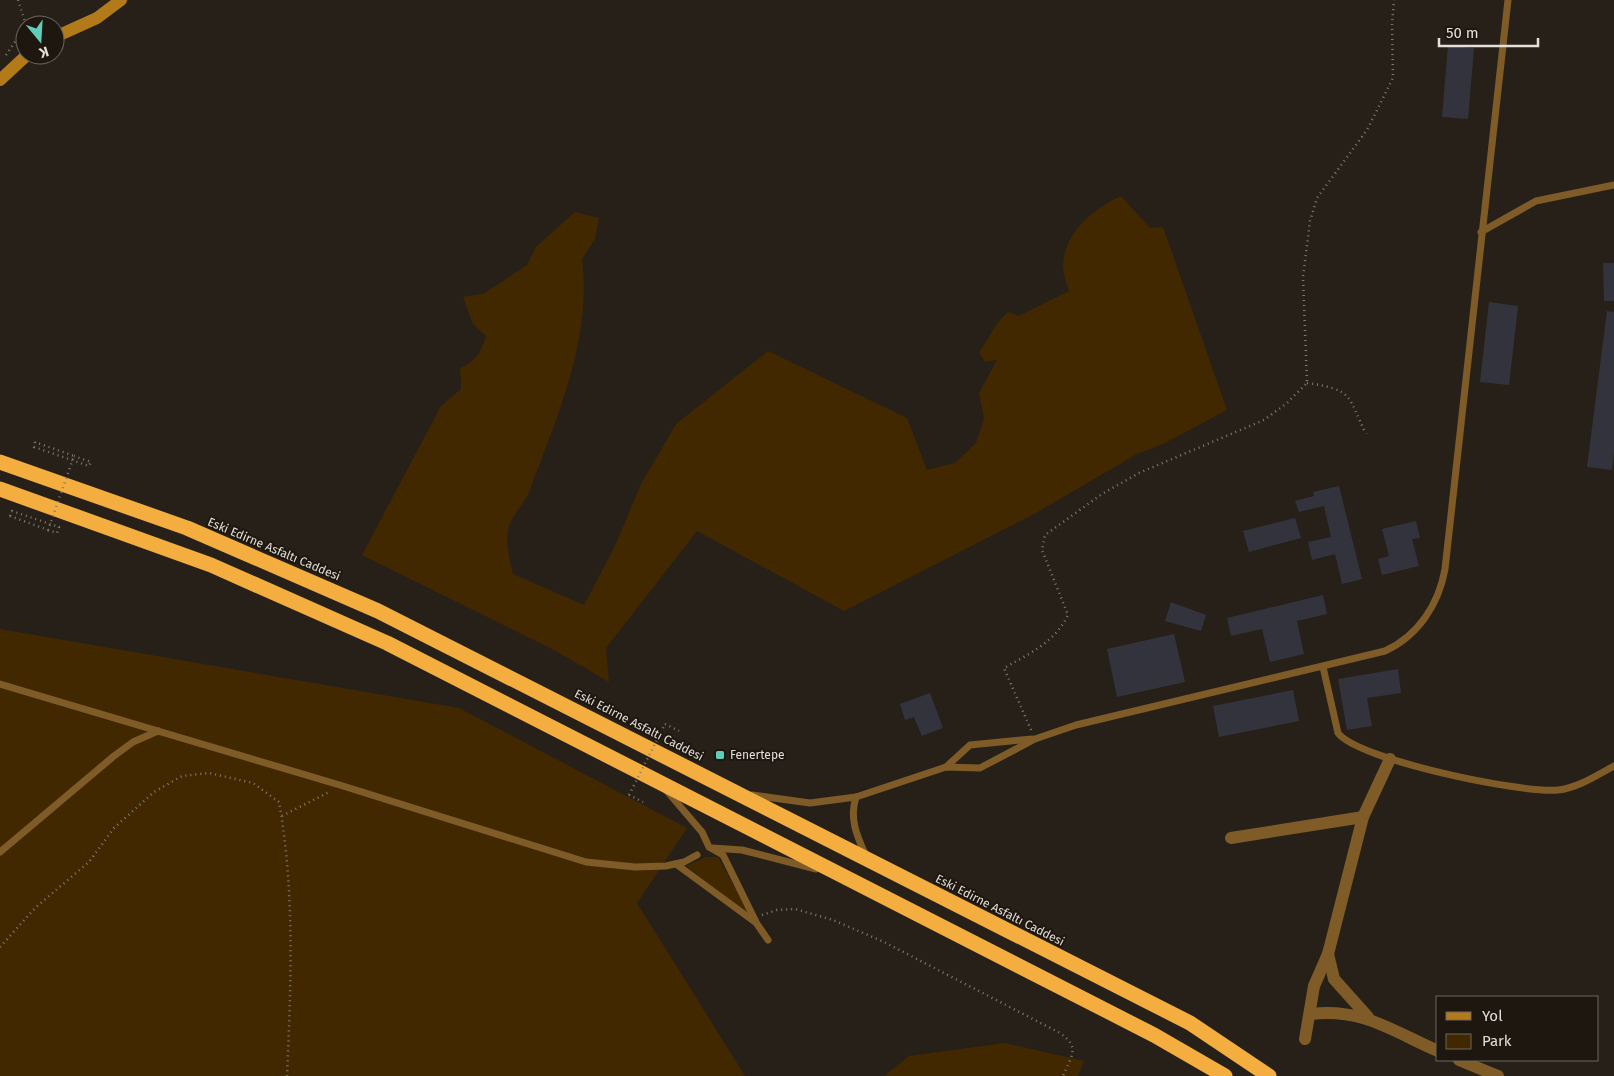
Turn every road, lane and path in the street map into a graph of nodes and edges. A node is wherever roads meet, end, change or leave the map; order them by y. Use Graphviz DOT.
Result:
graph roads {
  1 [pos="18,0"];
  2 [pos="121,0"];
  3 [pos="1394,0"];
  4 [pos="1508,0"];
  5 [pos="22,15"];
  6 [pos="65,33"];
  7 [pos="15,41"];
  8 [pos="5,56"];
  9 [pos="16,65"];
  10 [pos="0,80"];
  11 [pos="1614,185"];
  12 [pos="1481,232"];
  13 [pos="1307,382"];
  14 [pos="1366,434"];
  15 [pos="74,456"];
  16 [pos="0,462"];
  17 [pos="0,490"];
  18 [pos="48,530"];
  19 [pos="1323,667"];
  20 [pos="0,684"];
  21 [pos="158,731"];
  22 [pos="679,731"];
  23 [pos="1035,739"];
  24 [pos="1390,759"];
  25 [pos="1614,766"];
  26 [pos="946,767"];
  27 [pos="657,781"];
  28 [pos="343,786"];
  29 [pos="735,791"];
  30 [pos="856,797"];
  31 [pos="643,802"];
  32 [pos="282,816"];
  33 [pos="1363,817"];
  34 [pos="1231,838"];
  35 [pos="709,847"];
  36 [pos="0,852"];
  37 [pos="697,855"];
  38 [pos="867,859"];
  39 [pos="676,864"];
  40 [pos="840,874"];
  41 [pos="756,921"];
  42 [pos="768,940"];
  43 [pos="0,947"];
  44 [pos="1328,954"];
  45 [pos="1311,1014"];
  46 [pos="1368,1017"];
  47 [pos="1305,1039"];
  48 [pos="1436,1050"];
  49 [pos="1461,1061"];
  50 [pos="287,1076"];
  51 [pos="1063,1076"];
  52 [pos="1225,1076"];
  53 [pos="1269,1076"];
  54 [pos="1498,1076"];
  1 -- 5 [label="path"];
  2 -- 6 [label="main road"];
  3 -- 13 [label="path"];
  4 -- 12 [label="lane"];
  7 -- 8 [label="path"];
  9 -- 10 [label="main road"];
  11 -- 12 [label="lane"];
  12 -- 19 [label="lane"];
  13 -- 14 [label="path"];
  13 -- 23 [label="path"];
  15 -- 15 [label="path, bridge"];
  15 -- 18 [label="path, bridge"];
  16 -- 29 [label="highway, Eski Edirne Asfaltı Caddesi"];
  17 -- 27 [label="highway"];
  18 -- 18 [label="path, bridge"];
  19 -- 23 [label="lane"];
  19 -- 24 [label="lane"];
  20 -- 21 [label="lane"];
  21 -- 28 [label="lane"];
  21 -- 36 [label="lane"];
  22 -- 31 [label="path, bridge"];
  23 -- 26 [label="lane"];
  23 -- 26 [label="lane"];
  24 -- 25 [label="lane"];
  24 -- 33 [label="street"];
  26 -- 30 [label="lane"];
  27 -- 35 [label="lane"];
  27 -- 40 [label="highway"];
  28 -- 32 [label="path"];
  28 -- 39 [label="lane"];
  29 -- 30 [label="lane"];
  29 -- 38 [label="highway, Eski Edirne Asfaltı Caddesi"];
  30 -- 38 [label="lane"];
  32 -- 43 [label="path"];
  32 -- 50 [label="path"];
  33 -- 34 [label="street"];
  33 -- 44 [label="street"];
  35 -- 40 [label="lane"];
  35 -- 41 [label="lane"];
  37 -- 39 [label="lane"];
  38 -- 53 [label="highway, Eski Edirne Asfaltı Caddesi"];
  39 -- 41 [label="lane"];
  40 -- 52 [label="highway"];
  41 -- 42 [label="lane"];
  41 -- 51 [label="path"];
  44 -- 45 [label="street"];
  44 -- 46 [label="street"];
  45 -- 46 [label="street"];
  45 -- 47 [label="street"];
  46 -- 48 [label="street"];
  49 -- 54 [label="street"];
}
